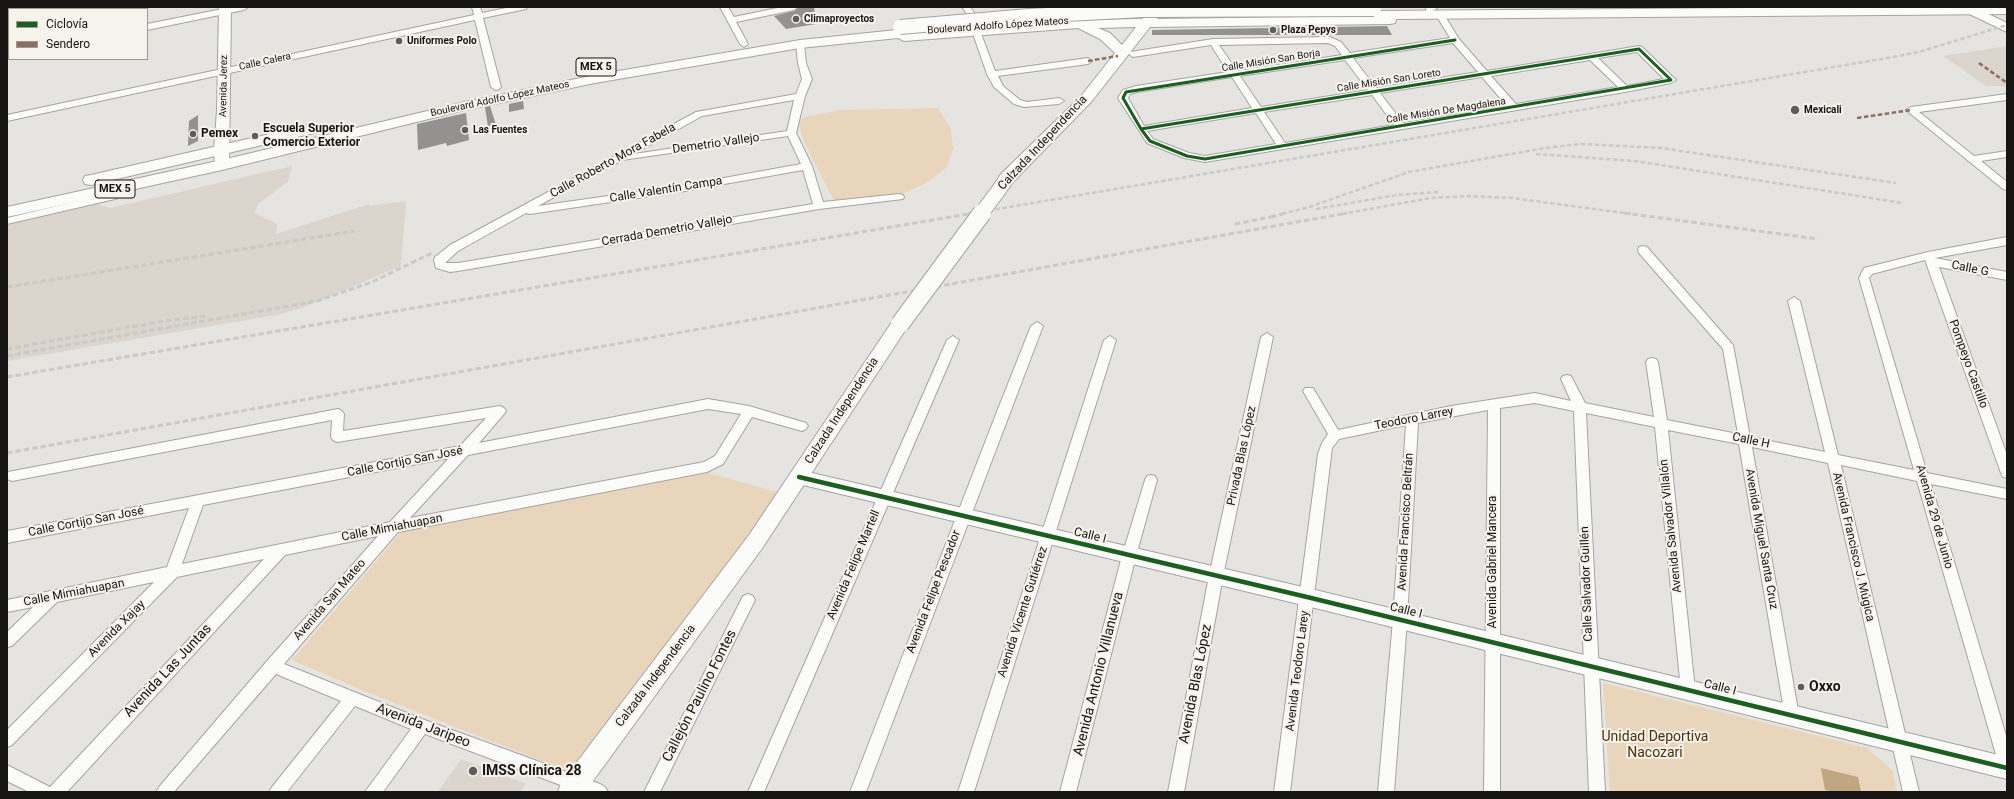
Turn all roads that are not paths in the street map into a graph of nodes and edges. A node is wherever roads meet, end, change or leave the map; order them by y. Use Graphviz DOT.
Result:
graph roads {
  1 [pos="244,7"];
  2 [pos="476,7"];
  3 [pos="523,7"];
  4 [pos="724,7"];
  5 [pos="794,7"];
  6 [pos="1089,7"];
  7 [pos="1106,7"];
  8 [pos="1146,7"];
  9 [pos="1159,7"];
  10 [pos="1473,7"];
  11 [pos="225,9"];
  12 [pos="1432,9"];
  13 [pos="2007,10"];
  14 [pos="969,11"];
  15 [pos="1977,11"];
  16 [pos="1375,12"];
  17 [pos="478,16"];
  18 [pos="731,20"];
  19 [pos="1080,24"];
  20 [pos="148,27"];
  21 [pos="2007,28"];
  22 [pos="976,31"];
  23 [pos="816,34"];
  24 [pos="1134,38"];
  25 [pos="832,40"];
  26 [pos="1455,40"];
  27 [pos="1213,42"];
  28 [pos="744,44"];
  29 [pos="800,44"];
  30 [pos="1346,57"];
  31 [pos="1592,57"];
  32 [pos="1088,61"];
  33 [pos="224,70"];
  34 [pos="992,74"];
  35 [pos="1485,74"];
  36 [pos="1236,75"];
  37 [pos="1671,80"];
  38 [pos="496,87"];
  39 [pos="1136,89"];
  40 [pos="1625,89"];
  41 [pos="1373,92"];
  42 [pos="800,96"];
  43 [pos="2007,97"];
  44 [pos="1059,101"];
  45 [pos="1514,108"];
  46 [pos="1258,110"];
  47 [pos="7,118"];
  48 [pos="1400,126"];
  49 [pos="1140,129"];
  50 [pos="792,133"];
  51 [pos="1282,146"];
  52 [pos="2007,154"];
  53 [pos="222,158"];
  54 [pos="616,159"];
  55 [pos="1974,159"];
  56 [pos="807,166"];
  57 [pos="141,183"];
  58 [pos="2007,187"];
  59 [pos="899,198"];
  60 [pos="7,200"];
  61 [pos="819,206"];
  62 [pos="7,212"];
  63 [pos="524,212"];
  64 [pos="7,221"];
  65 [pos="2007,241"];
  66 [pos="1643,250"];
  67 [pos="1930,259"];
  68 [pos="439,260"];
  69 [pos="1868,271"];
  70 [pos="2007,276"];
  71 [pos="1794,302"];
  72 [pos="1037,326"];
  73 [pos="1267,337"];
  74 [pos="953,340"];
  75 [pos="1110,340"];
  76 [pos="1652,362"];
  77 [pos="1566,379"];
  78 [pos="1309,391"];
  79 [pos="1494,404"];
  80 [pos="1580,406"];
  81 [pos="749,411"];
  82 [pos="1412,419"];
  83 [pos="1661,423"];
  84 [pos="802,426"];
  85 [pos="1335,435"];
  86 [pos="1744,440"];
  87 [pos="461,452"];
  88 [pos="1833,458"];
  89 [pos="2007,473"];
  90 [pos="12,476"];
  91 [pos="1922,476"];
  92 [pos="798,477"];
  93 [pos="1151,480"];
  94 [pos="2007,494"];
  95 [pos="883,497"];
  96 [pos="198,501"];
  97 [pos="963,516"];
  98 [pos="394,526"];
  99 [pos="1048,536"];
  100 [pos="7,537"];
  101 [pos="280,551"];
  102 [pos="1129,556"];
  103 [pos="172,573"];
  104 [pos="1216,576"];
  105 [pos="53,597"];
  106 [pos="1307,597"];
  107 [pos="748,600"];
  108 [pos="7,606"];
  109 [pos="1400,620"];
  110 [pos="7,641"];
  111 [pos="1493,642"];
  112 [pos="272,666"];
  113 [pos="1590,666"];
  114 [pos="1688,690"];
  115 [pos="352,699"];
  116 [pos="1792,716"];
  117 [pos="422,726"];
  118 [pos="7,740"];
  119 [pos="1898,741"];
  120 [pos="2007,766"];
  121 [pos="7,773"];
  122 [pos="573,788"];
  123 [pos="45,792"];
  124 [pos="56,792"];
  125 [pos="164,792"];
  126 [pos="277,792"];
  127 [pos="373,792"];
  128 [pos="600,792"];
  129 [pos="652,792"];
  130 [pos="756,792"];
  131 [pos="858,792"];
  132 [pos="966,792"];
  133 [pos="1068,792"];
  134 [pos="1176,792"];
  135 [pos="1282,792"];
  136 [pos="1386,792"];
  137 [pos="1492,792"];
  138 [pos="1596,792"];
  139 [pos="1911,792"];
  1 -- 11 [label="street"];
  2 -- 17 [label="street"];
  3 -- 17 [label="street, Calle Calera"];
  4 -- 18 [label="street"];
  5 -- 18 [label="street"];
  6 -- 7 [label="main road"];
  6 -- 14 [label="main road"];
  8 -- 24 [label="main road, Calzada Independencia"];
  9 -- 24 [label="main road, Calzada Independencia"];
  10 -- 12 [label="main road, Boulevard Adolfo López Mateos / MEX 5"];
  11 -- 20 [label="street"];
  11 -- 33 [label="street, Avenida Jerez"];
  12 -- 15 [label="main road, Boulevard Adolfo López Mateos / MEX 5"];
  12 -- 16 [label="main road, Boulevard Adolfo López Mateos / MEX 5"];
  12 -- 24 [label="main road"];
  12 -- 26 [label="street"];
  13 -- 15 [label="main road, Boulevard Adolfo López Mateos / MEX 5"];
  14 -- 23 [label="main road"];
  15 -- 21 [label="street"];
  16 -- 23 [label="main road, Boulevard Adolfo López Mateos / MEX 5, bridge"];
  16 -- 25 [label="main road, Boulevard Adolfo López Mateos / MEX 5"];
  17 -- 33 [label="street, Calle Calera"];
  17 -- 38 [label="street"];
  18 -- 28 [label="street"];
  19 -- 22 [label="main road"];
  19 -- 24 [label="main road"];
  19 -- 24 [label="main road"];
  22 -- 25 [label="main road"];
  22 -- 34 [label="street"];
  23 -- 28 [label="main road, Boulevard Adolfo López Mateos / MEX 5"];
  24 -- 27 [label="street"];
  24 -- 92 [label="main road, Calzada Independencia, bridge"];
  25 -- 29 [label="main road, Boulevard Adolfo López Mateos / MEX 5"];
  26 -- 30 [label="street, Calle Misión San Borja"];
  26 -- 35 [label="street"];
  27 -- 30 [label="street"];
  27 -- 36 [label="street"];
  28 -- 38 [label="main road, Boulevard Adolfo López Mateos / MEX 5"];
  29 -- 42 [label="street"];
  29 -- 53 [label="main road, Boulevard Adolfo López Mateos / MEX 5"];
  30 -- 36 [label="street, Calle Misión San Borja"];
  30 -- 41 [label="street"];
  31 -- 35 [label="street, Calle Misión San Loreto"];
  31 -- 37 [label="street, Calle Misión San Loreto"];
  31 -- 40 [label="street"];
  32 -- 34 [label="street"];
  33 -- 47 [label="street, Calle Calera"];
  33 -- 53 [label="street, Avenida Jerez"];
  34 -- 44 [label="street"];
  35 -- 41 [label="street, Calle Misión San Loreto"];
  35 -- 45 [label="street"];
  36 -- 39 [label="street, Calle Misión San Borja"];
  36 -- 46 [label="street"];
  37 -- 40 [label="street, Calle Misión De Magdalena"];
  38 -- 53 [label="main road, Boulevard Adolfo López Mateos / MEX 5"];
  39 -- 49 [label="street, Calle Misión De Magdalena"];
  40 -- 45 [label="street, Calle Misión De Magdalena"];
  41 -- 46 [label="street, Calle Misión San Loreto"];
  41 -- 48 [label="street"];
  42 -- 50 [label="street"];
  42 -- 54 [label="street, Calle Roberto Mora Fabela"];
  43 -- 55 [label="street"];
  45 -- 48 [label="street, Calle Misión De Magdalena"];
  46 -- 49 [label="street, Calle Misión San Loreto"];
  46 -- 51 [label="street"];
  48 -- 51 [label="street, Calle Misión De Magdalena"];
  49 -- 51 [label="street, Calle Misión De Magdalena"];
  50 -- 54 [label="street, Demetrio Vallejo"];
  50 -- 56 [label="street"];
  52 -- 55 [label="street"];
  53 -- 57 [label="main road, Boulevard Adolfo López Mateos / MEX 5"];
  53 -- 60 [label="main road, Boulevard Adolfo López Mateos / MEX 5"];
  54 -- 63 [label="street, Calle Roberto Mora Fabela"];
  55 -- 58 [label="street"];
  56 -- 61 [label="street"];
  56 -- 63 [label="street, Calle Valentín Campa"];
  57 -- 62 [label="main road, Boulevard Adolfo López Mateos / MEX 5"];
  57 -- 64 [label="street"];
  59 -- 61 [label="street, Cerrada Demetrio Vallejo"];
  61 -- 68 [label="street, Cerrada Demetrio Vallejo"];
  63 -- 68 [label="street, Calle Roberto Mora Fabela"];
  65 -- 67 [label="street"];
  66 -- 86 [label="street, Avenida Miguel Santa Cruz"];
  67 -- 69 [label="street, Calle G"];
  67 -- 70 [label="street, Calle G"];
  67 -- 89 [label="street, Pompeyo Castillo"];
  69 -- 91 [label="street, Avenida 29 de Junio"];
  71 -- 88 [label="street, Avenida Francisco J. Múgica"];
  72 -- 97 [label="street, Avenida Felipe Pescador"];
  73 -- 104 [label="street, Privada Blas López"];
  74 -- 95 [label="street, Avenida Felipe Martell"];
  75 -- 99 [label="street, Avenida Vicente Gutiérrez"];
  76 -- 83 [label="street, Avenida Salvador Villalón"];
  77 -- 80 [label="street, Calle Salvador Guillén"];
  78 -- 85 [label="street"];
  79 -- 80 [label="street, Calle H"];
  79 -- 82 [label="street, Teodoro Larrey"];
  79 -- 111 [label="street, Avenida Gabriel Mancera"];
  80 -- 83 [label="street, Calle H"];
  80 -- 113 [label="street, Calle Salvador Guillén"];
  81 -- 84 [label="street, Calle Cortijo San José"];
  81 -- 87 [label="street, Calle Cortijo San José"];
  81 -- 98 [label="street, Calle Mimiahuapan"];
  82 -- 85 [label="street, Teodoro Larrey"];
  82 -- 109 [label="street, Avenida Francisco Beltrán"];
  83 -- 86 [label="street, Calle H"];
  83 -- 114 [label="street, Avenida Salvador Villalón"];
  85 -- 106 [label="street, Avenida Teodoro Larey"];
  86 -- 88 [label="street, Calle H"];
  86 -- 116 [label="street, Avenida Miguel Santa Cruz"];
  87 -- 90 [label="street, Avenida San Mateo"];
  87 -- 96 [label="street, Calle Cortijo San José"];
  87 -- 98 [label="street, Avenida San Mateo"];
  88 -- 91 [label="street, Calle H"];
  88 -- 119 [label="street, Avenida Francisco J. Múgica"];
  91 -- 94 [label="street, Calle H"];
  91 -- 120 [label="street, Avenida 29 de Junio"];
  92 -- 95 [label="street, Calle I"];
  92 -- 122 [label="main road, Calzada Independencia"];
  93 -- 102 [label="street, Avenida Antonio Villanueva"];
  95 -- 97 [label="street, Calle I"];
  95 -- 130 [label="street, Avenida Felipe Martell"];
  96 -- 100 [label="street, Calle Cortijo San José"];
  96 -- 103 [label="street, Avenida Xajay"];
  97 -- 99 [label="street, Calle I"];
  97 -- 131 [label="street, Avenida Felipe Pescador"];
  98 -- 101 [label="street, Calle Mimiahuapan"];
  98 -- 112 [label="street, Avenida San Mateo"];
  99 -- 102 [label="street, Calle I"];
  99 -- 132 [label="street, Avenida Vicente Gutiérrez"];
  101 -- 103 [label="street, Calle Mimiahuapan"];
  101 -- 124 [label="street, Avenida Las Juntas"];
  102 -- 104 [label="street, Calle I"];
  102 -- 133 [label="street, Avenida Antonio Villanueva"];
  103 -- 105 [label="street, Calle Mimiahuapan"];
  103 -- 118 [label="street, Avenida Xajay"];
  104 -- 106 [label="street, Calle I"];
  104 -- 134 [label="street, Avenida Blas López"];
  105 -- 108 [label="street, Calle Mimiahuapan"];
  105 -- 110 [label="street"];
  106 -- 109 [label="street, Calle I"];
  106 -- 135 [label="street, Avenida Teodoro Larey"];
  107 -- 129 [label="street, Callejón Paulino Fontes"];
  109 -- 111 [label="street, Calle I"];
  109 -- 136 [label="street, Avenida Francisco Beltrán"];
  111 -- 113 [label="street, Calle I"];
  111 -- 137 [label="street, Avenida Gabriel Mancera"];
  112 -- 115 [label="street, Avenida Jaripeo"];
  112 -- 125 [label="street, Avenida San Mateo"];
  113 -- 114 [label="street, Calle I"];
  113 -- 138 [label="street, Calle Salvador Guillén"];
  114 -- 116 [label="street, Calle I"];
  115 -- 117 [label="street, Avenida Jaripeo"];
  115 -- 126 [label="street"];
  116 -- 119 [label="street, Calle I"];
  117 -- 122 [label="street, Avenida Jaripeo"];
  117 -- 127 [label="street"];
  119 -- 120 [label="street, Calle I"];
  119 -- 139 [label="street, Avenida Francisco J. Múgica"];
  121 -- 123 [label="street"];
  122 -- 128 [label="street, Avenida Jaripeo"];
}
